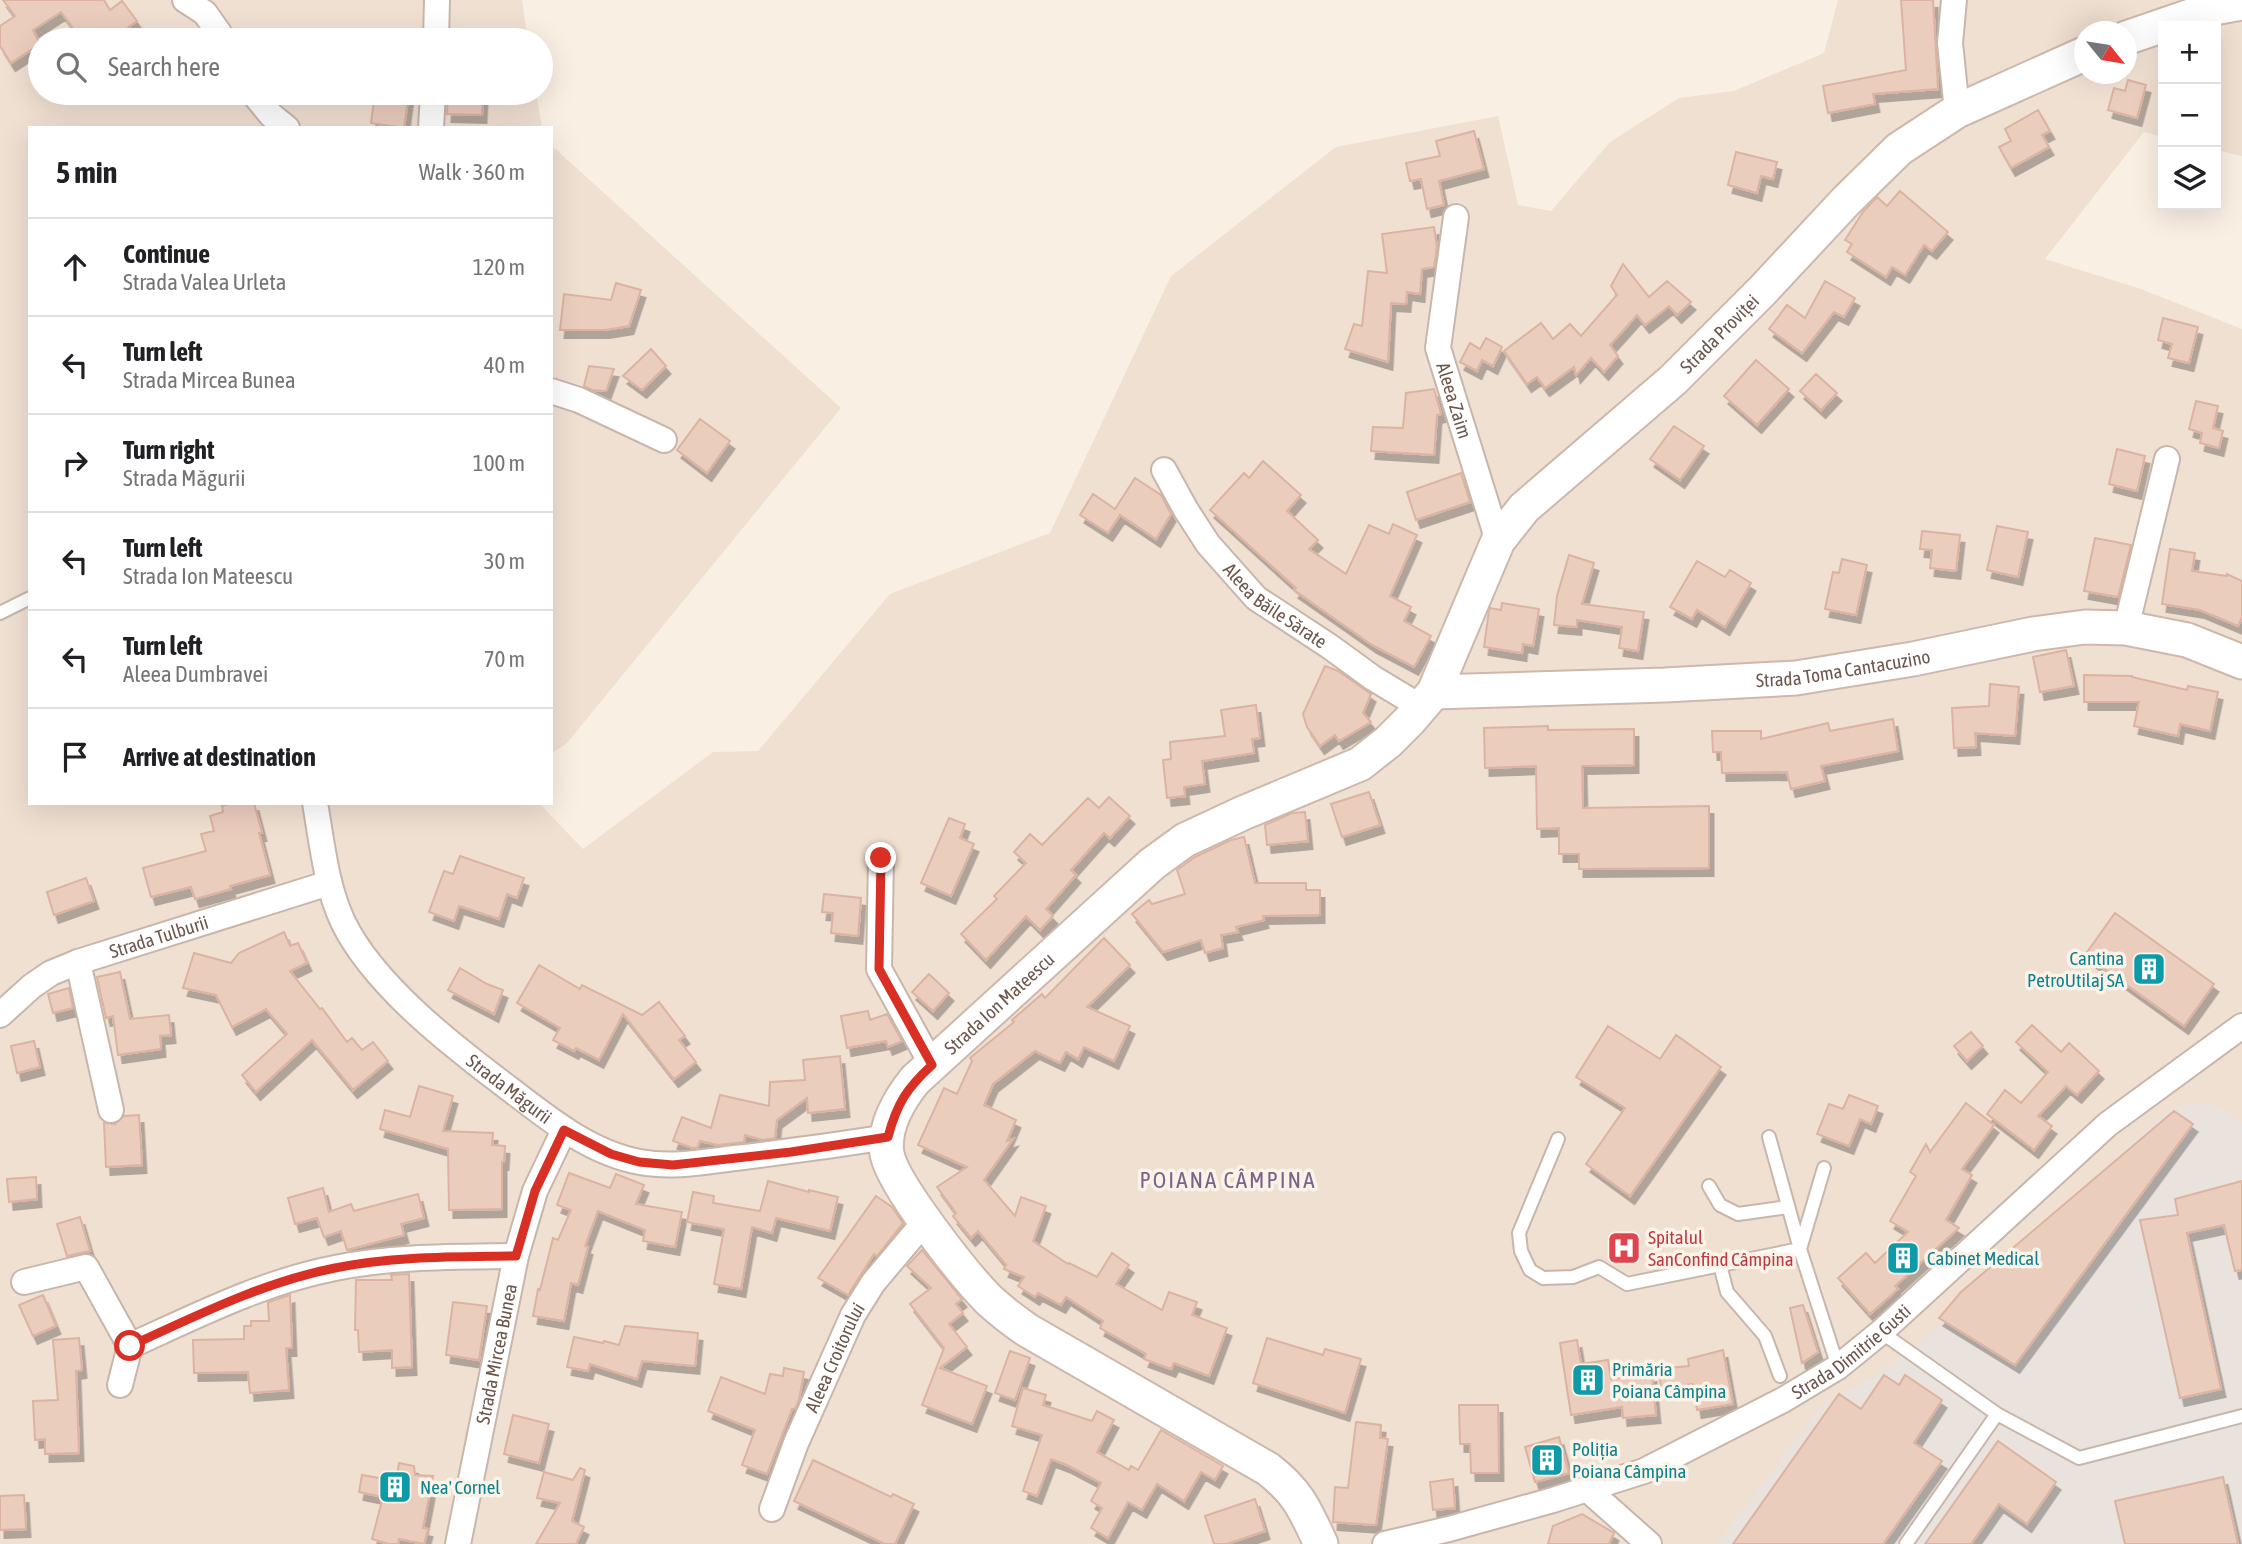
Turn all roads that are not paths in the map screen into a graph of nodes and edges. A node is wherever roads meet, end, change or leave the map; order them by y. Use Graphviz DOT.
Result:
graph roads {
  1 [pos="185,0"];
  2 [pos="437,0"];
  3 [pos="1954,0"];
  4 [pos="2242,4"];
  5 [pos="216,28"];
  6 [pos="436,28"];
  7 [pos="2137,34"];
  8 [pos="2074,58"];
  9 [pos="263,105"];
  10 [pos="432,105"];
  11 [pos="1957,111"];
  12 [pos="285,126"];
  13 [pos="431,126"];
  14 [pos="1457,217"];
  15 [pos="553,392"];
  16 [pos="664,440"];
  17 [pos="2167,460"];
  18 [pos="1164,470"];
  19 [pos="1498,541"];
  20 [pos="28,599"];
  21 [pos="0,613"];
  22 [pos="2126,628"];
  23 [pos="2242,662"];
  24 [pos="1428,699"];
  25 [pos="315,805"];
  26 [pos="881,858"];
  27 [pos="329,883"];
  28 [pos="78,962"];
  29 [pos="0,1015"];
  30 [pos="2242,1026"];
  31 [pos="932,1065"];
  32 [pos="111,1110"];
  33 [pos="564,1130"];
  34 [pos="888,1137"];
  35 [pos="1769,1137"];
  36 [pos="1558,1139"];
  37 [pos="1824,1168"];
  38 [pos="1709,1186"];
  39 [pos="1788,1207"];
  40 [pos="926,1220"];
  41 [pos="1800,1249"];
  42 [pos="516,1256"];
  43 [pos="1720,1265"];
  44 [pos="24,1282"];
  45 [pos="1881,1332"];
  46 [pos="130,1346"];
  47 [pos="1838,1367"];
  48 [pos="1780,1376"];
  49 [pos="120,1385"];
  50 [pos="1997,1414"];
  51 [pos="2242,1416"];
  52 [pos="1587,1489"];
  53 [pos="772,1509"];
  54 [pos="458,1544"];
  55 [pos="1321,1544"];
  56 [pos="1385,1544"];
  57 [pos="1649,1544"];
  58 [pos="1906,1544"];
  1 -- 5 [label="street"];
  2 -- 6 [label="street"];
  3 -- 11 [label="street"];
  4 -- 7 [label="main road"];
  8 -- 11 [label="main road, Strada Proviței"];
  9 -- 12 [label="street"];
  10 -- 13 [label="street"];
  11 -- 19 [label="main road, Strada Proviței"];
  14 -- 19 [label="street, Aleea Zaim"];
  15 -- 16 [label="street"];
  17 -- 22 [label="street"];
  18 -- 24 [label="street, Aleea Băile Sărate"];
  19 -- 24 [label="main road, Strada Proviței"];
  20 -- 21 [label="lane"];
  22 -- 23 [label="main road, Strada Toma Cantacuzino"];
  22 -- 24 [label="main road, Strada Toma Cantacuzino"];
  24 -- 31 [label="main road, Strada Ion Mateescu"];
  25 -- 27 [label="street, Strada Măgurii"];
  26 -- 31 [label="street"];
  27 -- 28 [label="street, Strada Tulburii"];
  27 -- 33 [label="street, Strada Măgurii"];
  28 -- 29 [label="street, Strada Tulburii"];
  28 -- 32 [label="street"];
  30 -- 45 [label="street, Strada Dimitrie Gusti"];
  31 -- 34 [label="main road, Strada Ion Mateescu"];
  33 -- 34 [label="street, Strada Măgurii"];
  33 -- 42 [label="street, Strada Mircea Bunea"];
  34 -- 40 [label="main road, Strada Ion Mateescu"];
  35 -- 39 [label="lane"];
  36 -- 43 [label="lane"];
  37 -- 41 [label="lane"];
  38 -- 39 [label="lane"];
  39 -- 41 [label="lane"];
  40 -- 53 [label="street, Aleea Croitorului"];
  40 -- 55 [label="main road, Strada Ion Mateescu"];
  41 -- 43 [label="lane"];
  41 -- 47 [label="lane"];
  42 -- 46 [label="street"];
  42 -- 54 [label="street, Strada Mircea Bunea"];
  43 -- 48 [label="lane"];
  44 -- 46 [label="street"];
  45 -- 47 [label="street, Strada Dimitrie Gusti"];
  45 -- 50 [label="lane"];
  46 -- 49 [label="street"];
  47 -- 52 [label="street, Strada Dimitrie Gusti"];
  50 -- 51 [label="lane"];
  50 -- 58 [label="lane"];
  52 -- 56 [label="street, Strada Dimitrie Gusti"];
  52 -- 57 [label="street"];
}
